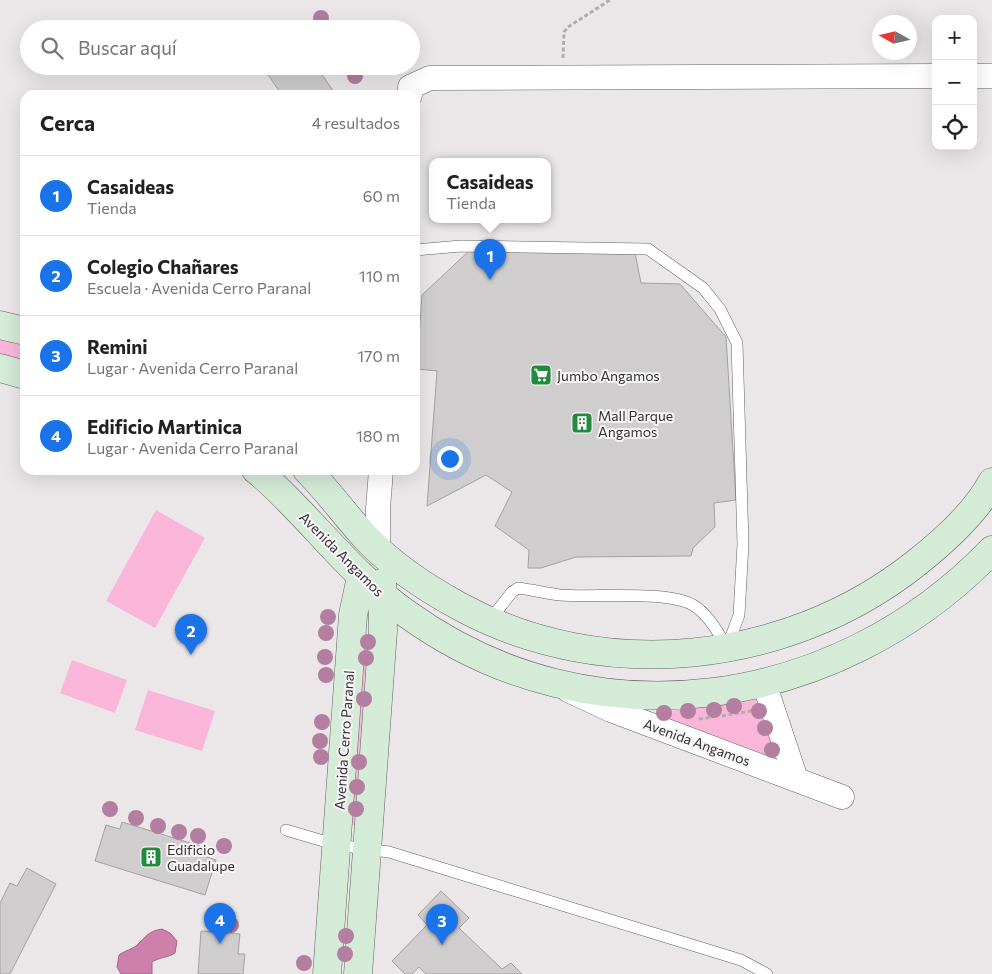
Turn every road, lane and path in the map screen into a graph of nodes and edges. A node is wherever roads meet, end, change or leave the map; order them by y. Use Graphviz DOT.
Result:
graph roads {
  1 [pos="610,0"];
  2 [pos="932,76"];
  3 [pos="977,76"];
  4 [pos="992,76"];
  5 [pos="563,78"];
  6 [pos="412,90"];
  7 [pos="420,250"];
  8 [pos="0,325"];
  9 [pos="20,330"];
  10 [pos="0,368"];
  11 [pos="20,374"];
  12 [pos="261,475"];
  13 [pos="311,475"];
  14 [pos="381,475"];
  15 [pos="992,482"];
  16 [pos="372,544"];
  17 [pos="992,550"];
  18 [pos="361,577"];
  19 [pos="384,596"];
  20 [pos="488,620"];
  21 [pos="727,649"];
  22 [pos="544,679"];
  23 [pos="764,683"];
  24 [pos="697,720"];
  25 [pos="753,720"];
  26 [pos="796,778"];
  27 [pos="842,797"];
  28 [pos="286,830"];
  29 [pos="337,844"];
  30 [pos="367,850"];
  31 [pos="327,974"];
  32 [pos="358,974"];
  33 [pos="767,974"];
  1 -- 5 [label="path"];
  2 -- 5 [label="street"];
  3 -- 4 [label="street"];
  5 -- 6 [label="street"];
  7 -- 21 [label="lane"];
  8 -- 9 [label="main road"];
  10 -- 11 [label="main road"];
  12 -- 18 [label="main road, Avenida Angamos"];
  13 -- 16 [label="main road, Avenida Angamos"];
  14 -- 16 [label="street, Avenida Cerro Paranal"];
  15 -- 21 [label="main road, Avenida Angamos"];
  16 -- 18 [label="street, Avenida Cerro Paranal"];
  16 -- 19 [label="main road, Avenida Cerro Paranal"];
  16 -- 20 [label="main road, Avenida Angamos"];
  17 -- 23 [label="main road, Avenida Angamos"];
  18 -- 19 [label="main road, Avenida Angamos"];
  18 -- 29 [label="main road, Avenida Cerro Paranal"];
  19 -- 22 [label="main road, Avenida Angamos"];
  19 -- 30 [label="main road, Avenida Cerro Paranal"];
  20 -- 21 [label="main road, Avenida Angamos"];
  20 -- 21 [label="lane"];
  22 -- 23 [label="main road, Avenida Angamos"];
  22 -- 26 [label="street, Avenida Angamos"];
  23 -- 26 [label="street"];
  24 -- 25 [label="path"];
  26 -- 27 [label="street, Avenida Angamos"];
  28 -- 29 [label="lane"];
  29 -- 30 [label="lane"];
  29 -- 31 [label="main road, Avenida Cerro Paranal"];
  30 -- 32 [label="main road, Avenida Cerro Paranal"];
  30 -- 33 [label="lane"];
}
